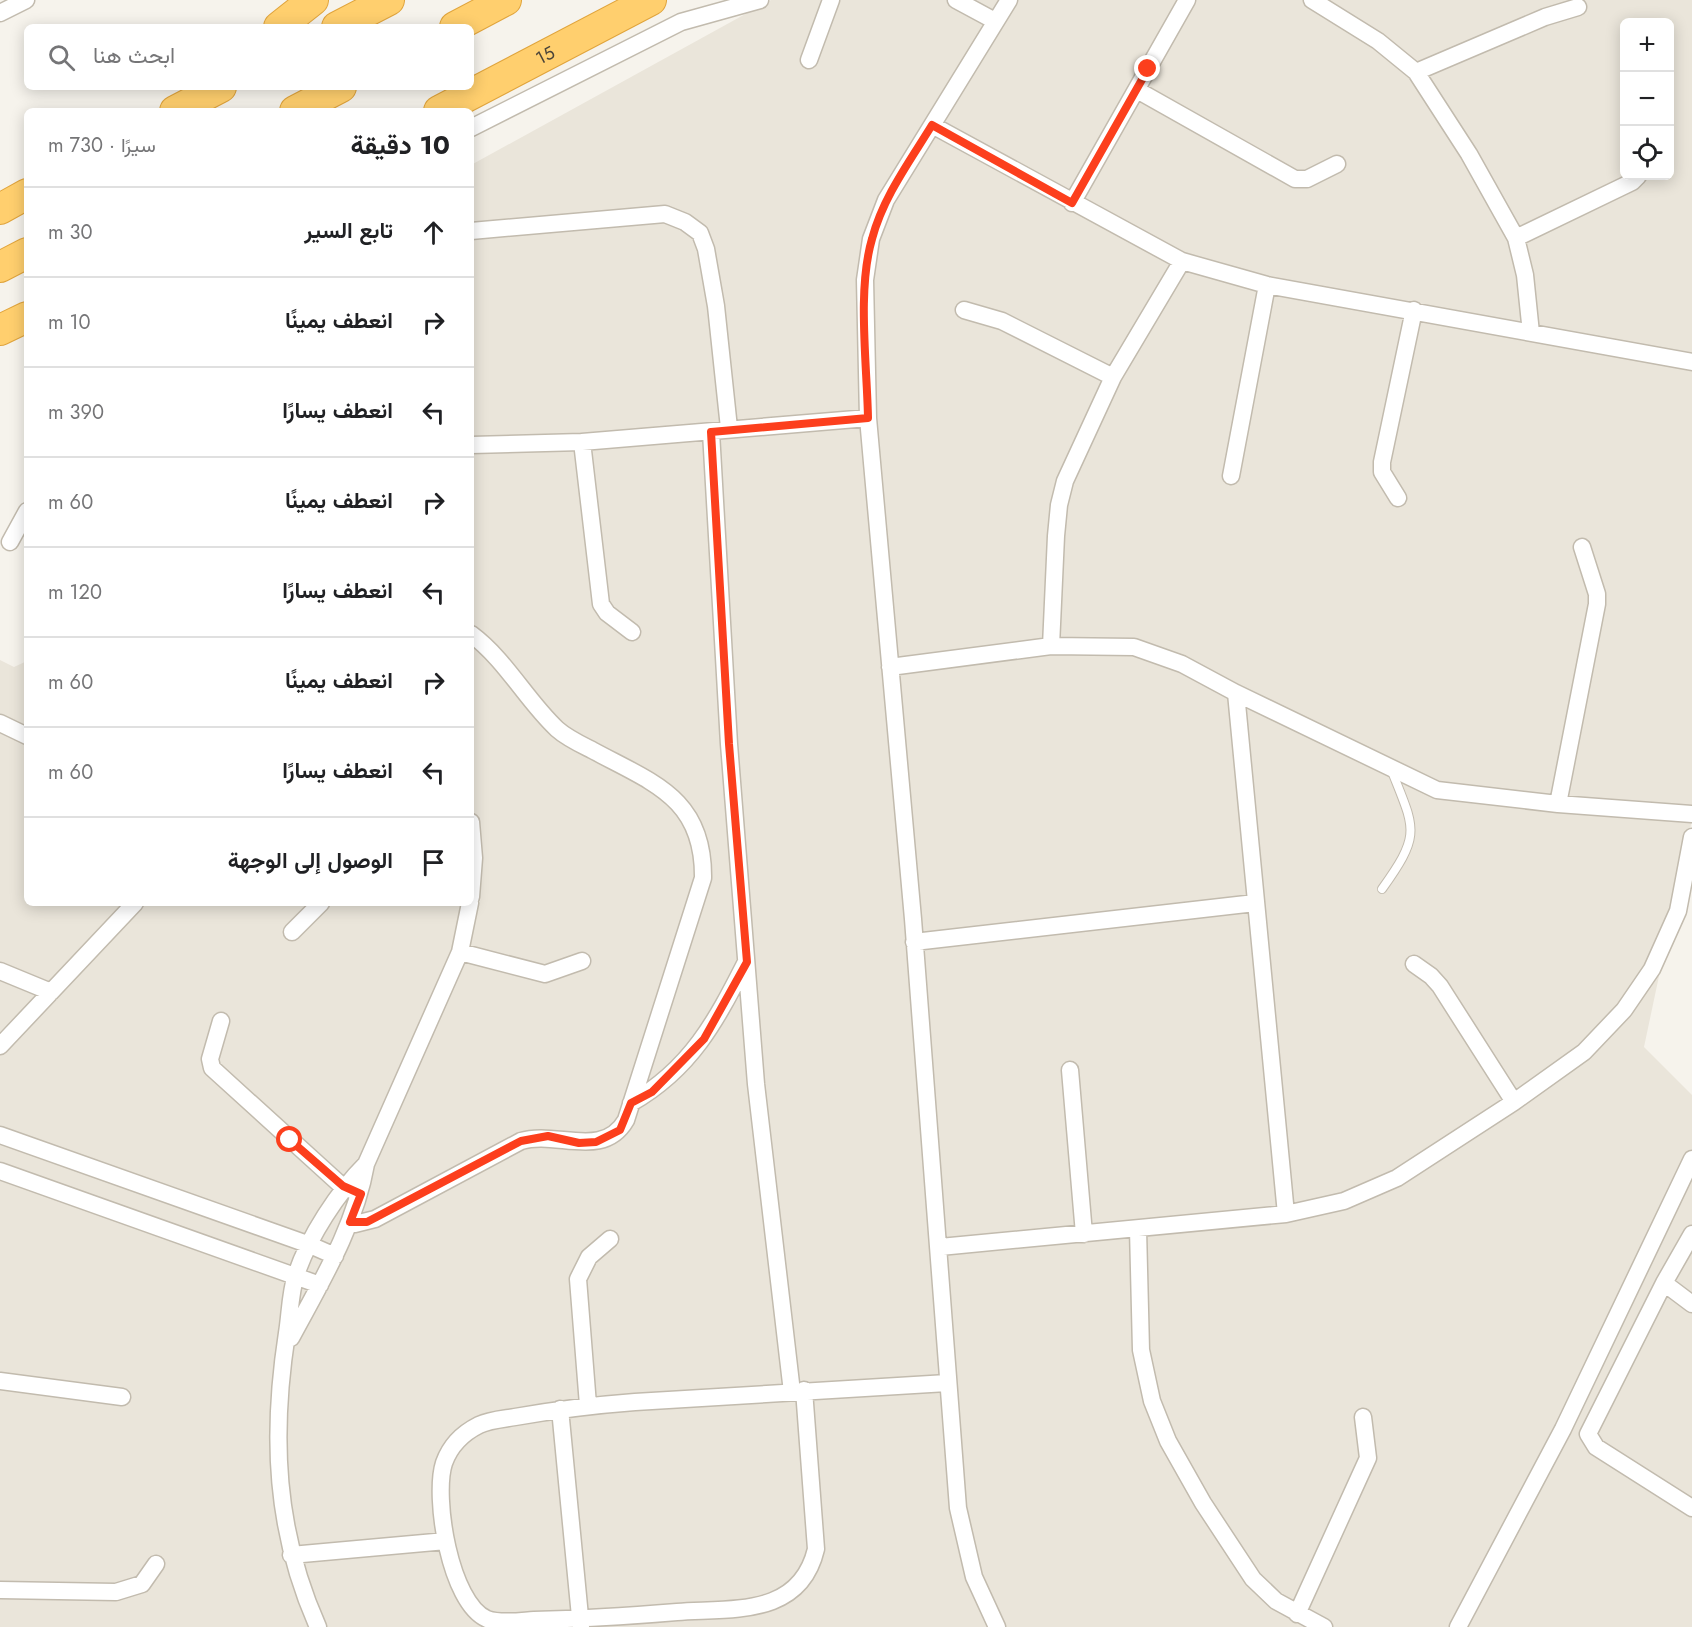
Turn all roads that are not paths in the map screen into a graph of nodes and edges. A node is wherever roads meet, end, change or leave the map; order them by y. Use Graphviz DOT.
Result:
graph roads {
  1 [pos="26,0"];
  2 [pos="313,0"];
  3 [pos="389,0"];
  4 [pos="506,0"];
  5 [pos="651,0"];
  6 [pos="760,0"];
  7 [pos="831,0"];
  8 [pos="956,0"];
  9 [pos="1009,0"];
  10 [pos="1187,0"];
  11 [pos="1312,0"];
  12 [pos="1578,7"];
  13 [pos="0,13"];
  14 [pos="995,21"];
  15 [pos="283,24"];
  16 [pos="343,24"];
  17 [pos="461,24"];
  18 [pos="808,60"];
  19 [pos="1416,72"];
  20 [pos="198,90"];
  21 [pos="215,90"];
  22 [pos="335,90"];
  23 [pos="1137,90"];
  24 [pos="177,108"];
  25 [pos="179,108"];
  26 [pos="302,108"];
  27 [pos="445,108"];
  28 [pos="932,125"];
  29 [pos="474,126"];
  30 [pos="1337,165"];
  31 [pos="1634,180"];
  32 [pos="24,196"];
  33 [pos="1072,203"];
  34 [pos="0,209"];
  35 [pos="474,231"];
  36 [pos="1516,238"];
  37 [pos="24,255"];
  38 [pos="1182,261"];
  39 [pos="0,267"];
  40 [pos="1267,285"];
  41 [pos="964,310"];
  42 [pos="1414,310"];
  43 [pos="24,318"];
  44 [pos="0,330"];
  45 [pos="1531,333"];
  46 [pos="1692,362"];
  47 [pos="1113,377"];
  48 [pos="868,418"];
  49 [pos="729,428"];
  50 [pos="711,432"];
  51 [pos="582,442"];
  52 [pos="474,445"];
  53 [pos="1232,476"];
  54 [pos="1398,498"];
  55 [pos="24,516"];
  56 [pos="9,542"];
  57 [pos="1582,547"];
  58 [pos="632,632"];
  59 [pos="474,637"];
  60 [pos="1052,646"];
  61 [pos="890,667"];
  62 [pos="1236,693"];
  63 [pos="0,723"];
  64 [pos="24,735"];
  65 [pos="1389,766"];
  66 [pos="1558,804"];
  67 [pos="1692,814"];
  68 [pos="1692,837"];
  69 [pos="1382,889"];
  70 [pos="1255,903"];
  71 [pos="132,906"];
  72 [pos="318,906"];
  73 [pos="469,906"];
  74 [pos="292,932"];
  75 [pos="914,942"];
  76 [pos="460,952"];
  77 [pos="582,961"];
  78 [pos="747,962"];
  79 [pos="1414,964"];
  80 [pos="0,971"];
  81 [pos="51,992"];
  82 [pos="221,1021"];
  83 [pos="0,1046"];
  84 [pos="1070,1070"];
  85 [pos="1514,1102"];
  86 [pos="631,1103"];
  87 [pos="0,1135"];
  88 [pos="1692,1159"];
  89 [pos="366,1164"];
  90 [pos="0,1171"];
  91 [pos="343,1186"];
  92 [pos="361,1194"];
  93 [pos="1286,1214"];
  94 [pos="350,1222"];
  95 [pos="1138,1229"];
  96 [pos="1084,1234"];
  97 [pos="1692,1234"];
  98 [pos="610,1239"];
  99 [pos="310,1245"];
  100 [pos="940,1247"];
  101 [pos="335,1256"];
  102 [pos="296,1275"];
  103 [pos="1664,1283"];
  104 [pos="320,1285"];
  105 [pos="1692,1304"];
  106 [pos="285,1350"];
  107 [pos="0,1381"];
  108 [pos="947,1383"];
  109 [pos="798,1391"];
  110 [pos="122,1397"];
  111 [pos="588,1406"];
  112 [pos="560,1409"];
  113 [pos="1363,1417"];
  114 [pos="1692,1508"];
  115 [pos="446,1541"];
  116 [pos="291,1555"];
  117 [pos="156,1564"];
  118 [pos="0,1590"];
  119 [pos="1297,1614"];
  120 [pos="581,1623"];
  121 [pos="318,1627"];
  122 [pos="997,1627"];
  123 [pos="1324,1627"];
  124 [pos="1458,1627"];
  1 -- 13 [label="street"];
  2 -- 15 [label="highway"];
  3 -- 16 [label="highway"];
  4 -- 17 [label="highway"];
  5 -- 27 [label="highway, 15 / 15"];
  6 -- 29 [label="street"];
  7 -- 18 [label="street"];
  8 -- 14 [label="street"];
  9 -- 14 [label="street"];
  10 -- 23 [label="street"];
  11 -- 19 [label="street"];
  12 -- 19 [label="street"];
  14 -- 28 [label="street"];
  19 -- 36 [label="street"];
  20 -- 24 [label="highway"];
  21 -- 25 [label="highway"];
  22 -- 26 [label="highway"];
  23 -- 30 [label="street"];
  23 -- 33 [label="street"];
  28 -- 33 [label="street"];
  28 -- 48 [label="street"];
  31 -- 36 [label="street"];
  32 -- 34 [label="highway"];
  33 -- 38 [label="street"];
  35 -- 49 [label="street"];
  36 -- 45 [label="street"];
  37 -- 39 [label="highway"];
  38 -- 40 [label="street"];
  38 -- 47 [label="street"];
  40 -- 42 [label="street"];
  40 -- 53 [label="street"];
  41 -- 47 [label="street"];
  42 -- 45 [label="street"];
  42 -- 54 [label="street"];
  43 -- 44 [label="highway"];
  45 -- 46 [label="street"];
  47 -- 60 [label="street"];
  48 -- 49 [label="street"];
  48 -- 61 [label="street"];
  49 -- 50 [label="street"];
  50 -- 51 [label="street"];
  50 -- 78 [label="street"];
  51 -- 52 [label="street"];
  51 -- 58 [label="street"];
  55 -- 56 [label="street"];
  57 -- 66 [label="street"];
  59 -- 86 [label="street"];
  60 -- 61 [label="street"];
  60 -- 62 [label="street"];
  61 -- 75 [label="street"];
  62 -- 65 [label="street"];
  62 -- 70 [label="street"];
  63 -- 64 [label="street"];
  65 -- 66 [label="street"];
  65 -- 69 [label="lane"];
  66 -- 67 [label="street"];
  68 -- 85 [label="street"];
  70 -- 75 [label="street"];
  70 -- 93 [label="street"];
  71 -- 81 [label="street"];
  72 -- 74 [label="street"];
  73 -- 76 [label="street"];
  75 -- 100 [label="street"];
  76 -- 77 [label="street"];
  76 -- 89 [label="street"];
  78 -- 86 [label="street"];
  78 -- 109 [label="street"];
  79 -- 85 [label="street"];
  80 -- 81 [label="street"];
  81 -- 83 [label="street"];
  82 -- 91 [label="street"];
  84 -- 96 [label="street"];
  85 -- 93 [label="street"];
  86 -- 94 [label="street"];
  87 -- 99 [label="street"];
  88 -- 124 [label="street"];
  89 -- 91 [label="street"];
  89 -- 92 [label="street"];
  90 -- 102 [label="street"];
  91 -- 92 [label="street"];
  91 -- 99 [label="street"];
  92 -- 94 [label="street"];
  93 -- 95 [label="street"];
  94 -- 101 [label="street"];
  95 -- 96 [label="street"];
  95 -- 119 [label="street"];
  96 -- 100 [label="street"];
  97 -- 103 [label="street"];
  98 -- 111 [label="street"];
  99 -- 101 [label="street"];
  99 -- 102 [label="street"];
  100 -- 108 [label="street"];
  101 -- 104 [label="street"];
  102 -- 104 [label="street"];
  102 -- 106 [label="street"];
  103 -- 105 [label="street"];
  103 -- 114 [label="street"];
  104 -- 106 [label="street"];
  106 -- 116 [label="street"];
  107 -- 110 [label="street"];
  108 -- 109 [label="street"];
  108 -- 122 [label="street"];
  109 -- 111 [label="street"];
  109 -- 120 [label="street"];
  111 -- 112 [label="street"];
  112 -- 115 [label="street"];
  112 -- 120 [label="street"];
  113 -- 119 [label="street"];
  115 -- 116 [label="street"];
  115 -- 120 [label="street"];
  116 -- 121 [label="street"];
  117 -- 118 [label="street"];
  119 -- 123 [label="street"];
}
